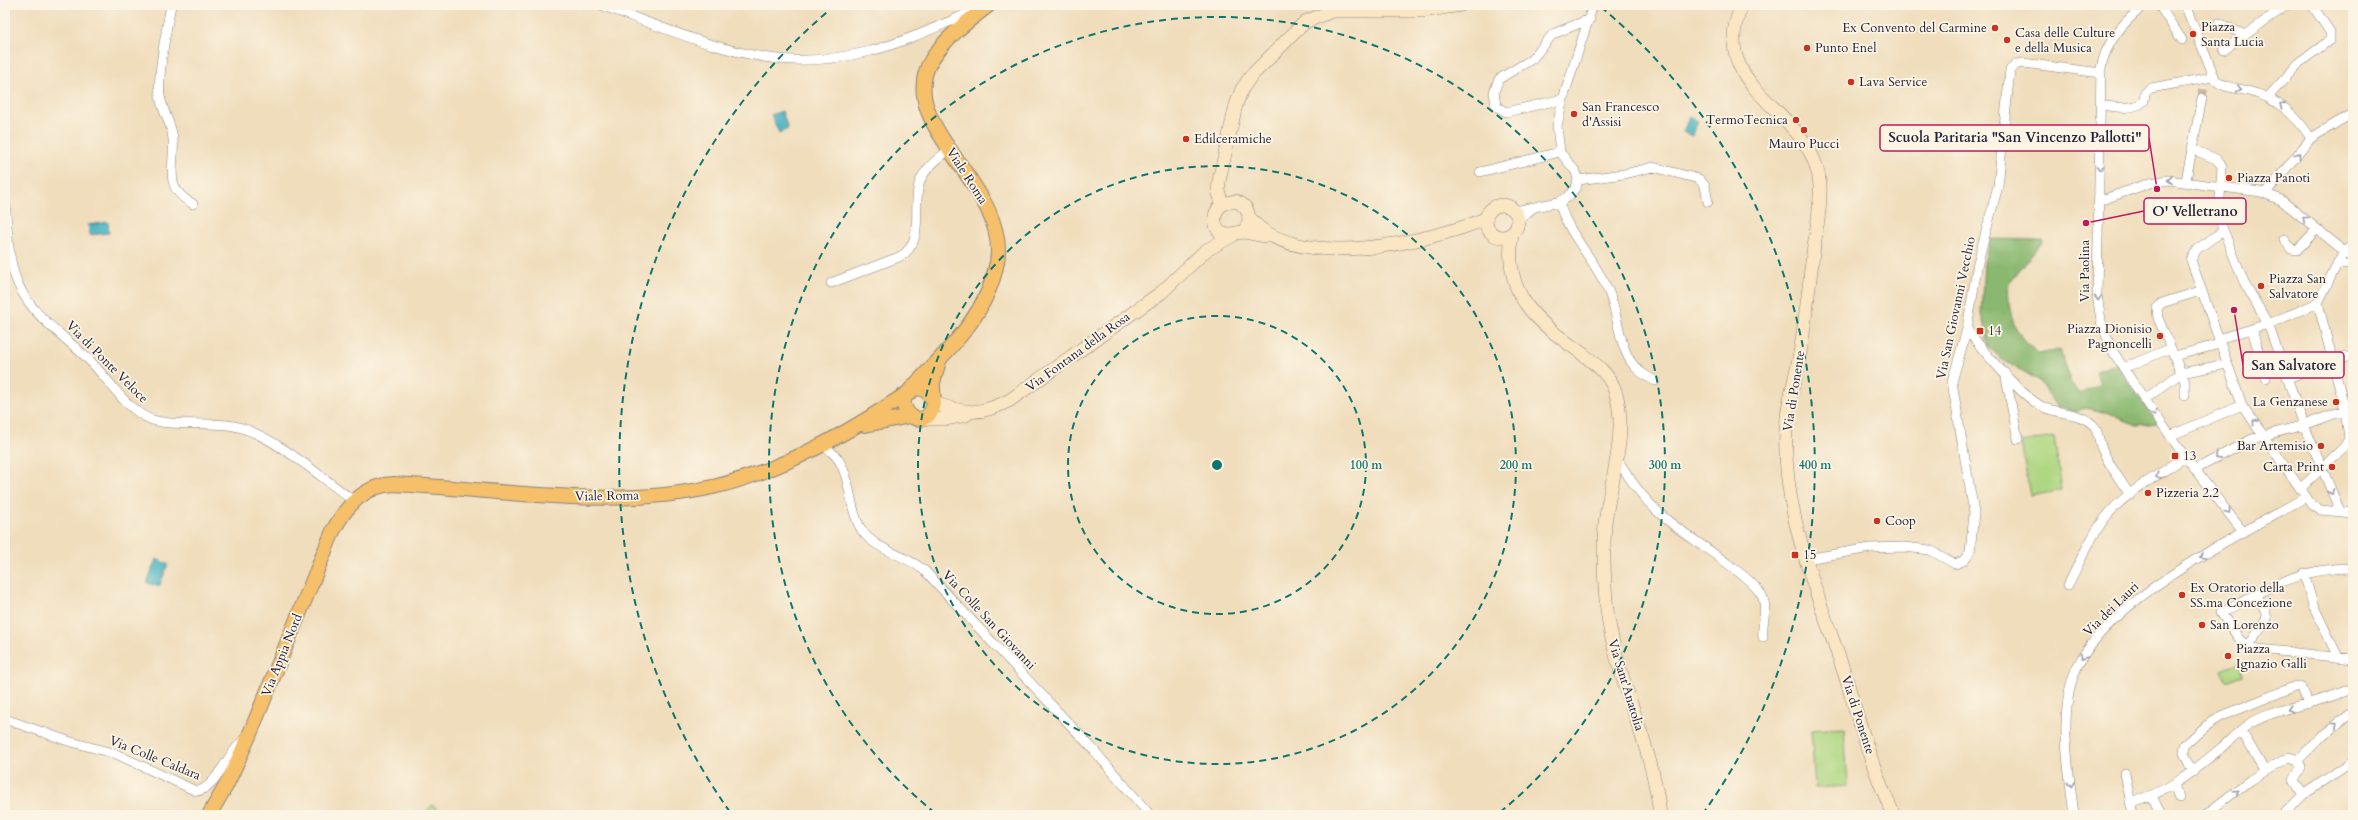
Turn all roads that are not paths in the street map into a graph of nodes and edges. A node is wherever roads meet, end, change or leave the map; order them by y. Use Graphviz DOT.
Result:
graph roads {
  1 [pos="171,5"];
  2 [pos="601,5"];
  3 [pos="988,5"];
  4 [pos="1462,5"];
  5 [pos="1593,5"];
  6 [pos="1742,5"];
  7 [pos="2145,5"];
  8 [pos="2159,5"];
  9 [pos="2185,5"];
  10 [pos="2287,5"];
  11 [pos="2312,5"];
  12 [pos="2134,8"];
  13 [pos="1590,19"];
  14 [pos="2219,23"];
  15 [pos="2245,35"];
  16 [pos="2182,40"];
  17 [pos="2224,50"];
  18 [pos="2101,73"];
  19 [pos="2207,80"];
  20 [pos="2268,97"];
  21 [pos="2202,98"];
  22 [pos="1563,99"];
  23 [pos="2101,105"];
  24 [pos="2353,113"];
  25 [pos="2311,138"];
  26 [pos="950,149"];
  27 [pos="2192,149"];
  28 [pos="1560,152"];
  29 [pos="1224,163"];
  30 [pos="1480,172"];
  31 [pos="1578,180"];
  32 [pos="2186,180"];
  33 [pos="2222,185"];
  34 [pos="2266,193"];
  35 [pos="2099,200"];
  36 [pos="1235,201"];
  37 [pos="5,202"];
  38 [pos="1559,202"];
  39 [pos="1708,202"];
  40 [pos="193,204"];
  41 [pos="1222,204"];
  42 [pos="1517,216"];
  43 [pos="1249,217"];
  44 [pos="1214,218"];
  45 [pos="1490,228"];
  46 [pos="2317,229"];
  47 [pos="2223,231"];
  48 [pos="1237,234"];
  49 [pos="1512,234"];
  50 [pos="1273,237"];
  51 [pos="2284,239"];
  52 [pos="2353,244"];
  53 [pos="1205,251"];
  54 [pos="2350,255"];
  55 [pos="8,260"];
  56 [pos="2337,264"];
  57 [pos="2353,264"];
  58 [pos="1512,271"];
  59 [pos="831,283"];
  60 [pos="2200,291"];
  61 [pos="2318,303"];
  62 [pos="2268,324"];
  63 [pos="1967,329"];
  64 [pos="2252,329"];
  65 [pos="1964,339"];
  66 [pos="2219,341"];
  67 [pos="1980,345"];
  68 [pos="2172,352"];
  69 [pos="2353,356"];
  70 [pos="939,359"];
  71 [pos="2333,360"];
  72 [pos="2227,364"];
  73 [pos="2124,368"];
  74 [pos="2005,373"];
  75 [pos="2180,373"];
  76 [pos="2266,378"];
  77 [pos="2288,378"];
  78 [pos="1655,381"];
  79 [pos="908,392"];
  80 [pos="2185,395"];
  81 [pos="2145,399"];
  82 [pos="934,401"];
  83 [pos="2242,405"];
  84 [pos="2347,406"];
  85 [pos="970,414"];
  86 [pos="915,417"];
  87 [pos="2304,425"];
  88 [pos="848,430"];
  89 [pos="2170,436"];
  90 [pos="2265,436"];
  91 [pos="2018,439"];
  92 [pos="823,444"];
  93 [pos="2348,447"];
  94 [pos="1616,457"];
  95 [pos="2185,457"];
  96 [pos="2196,469"];
  97 [pos="2321,469"];
  98 [pos="2300,489"];
  99 [pos="2130,495"];
  100 [pos="2306,497"];
  101 [pos="356,499"];
  102 [pos="2340,511"];
  103 [pos="2353,513"];
  104 [pos="2240,534"];
  105 [pos="1807,559"];
  106 [pos="2351,568"];
  107 [pos="2304,573"];
  108 [pos="2068,585"];
  109 [pos="2257,595"];
  110 [pos="1762,637"];
  111 [pos="2247,646"];
  112 [pos="2338,657"];
  113 [pos="2353,659"];
  114 [pos="2353,688"];
  115 [pos="2308,704"];
  116 [pos="2353,712"];
  117 [pos="5,719"];
  118 [pos="2241,730"];
  119 [pos="249,736"];
  120 [pos="2298,760"];
  121 [pos="2353,762"];
  122 [pos="2264,770"];
  123 [pos="2193,772"];
  124 [pos="2125,773"];
  125 [pos="2174,785"];
  126 [pos="2303,795"];
  127 [pos="2152,796"];
  128 [pos="2179,798"];
  129 [pos="2130,802"];
  130 [pos="209,815"];
  131 [pos="1150,815"];
  132 [pos="1660,815"];
  133 [pos="1894,815"];
  134 [pos="2074,815"];
  135 [pos="2133,815"];
  136 [pos="2161,815"];
  137 [pos="2205,815"];
  138 [pos="2283,815"];
  1 -- 40 [label="street"];
  2 -- 3 [label="street"];
  3 -- 26 [label="main road, Viale Roma"];
  4 -- 29 [label="main road"];
  5 -- 13 [label="street"];
  6 -- 105 [label="main road, Via di Ponente"];
  7 -- 12 [label="street, Via Paolina"];
  8 -- 16 [label="street"];
  9 -- 19 [label="street"];
  10 -- 15 [label="street"];
  11 -- 20 [label="street"];
  12 -- 18 [label="street, Via Paolina"];
  13 -- 22 [label="street"];
  13 -- 22 [label="street"];
  14 -- 15 [label="street"];
  15 -- 17 [label="street"];
  18 -- 23 [label="street, Via Paolina"];
  18 -- 63 [label="street, Via San Giovanni Vecchio"];
  19 -- 20 [label="street, one-way"];
  19 -- 23 [label="street"];
  25 -- 20 [label="street, one-way"];
  21 -- 27 [label="street"];
  22 -- 28 [label="street"];
  23 -- 35 [label="street, Via Paolina, one-way"];
  24 -- 25 [label="street"];
  34 -- 25 [label="street, one-way"];
  26 -- 59 [label="street"];
  26 -- 70 [label="main road, Viale Roma"];
  27 -- 32 [label="street"];
  27 -- 33 [label="street"];
  28 -- 30 [label="street"];
  28 -- 31 [label="street"];
  29 -- 36 [label="main road"];
  29 -- 41 [label="main road"];
  31 -- 38 [label="street"];
  31 -- 39 [label="street"];
  32 -- 33 [label="street"];
  32 -- 35 [label="street, one-way"];
  33 -- 34 [label="street"];
  33 -- 47 [label="street"];
  46 -- 34 [label="street, one-way"];
  35 -- 73 [label="street, Via Paolina, one-way"];
  36 -- 41 [label="main road"];
  36 -- 43 [label="main road"];
  37 -- 55 [label="street, Via di Ponte Veloce"];
  38 -- 42 [label="street"];
  38 -- 78 [label="street"];
  41 -- 44 [label="main road"];
  42 -- 45 [label="main road"];
  42 -- 49 [label="main road, Via Sant'Anatolia"];
  43 -- 48 [label="main road"];
  43 -- 50 [label="main road"];
  44 -- 48 [label="main road"];
  44 -- 53 [label="main road, Via Fontana della Rosa"];
  45 -- 49 [label="main road"];
  45 -- 50 [label="main road"];
  45 -- 58 [label="main road"];
  46 -- 51 [label="street"];
  46 -- 54 [label="street"];
  47 -- 60 [label="street"];
  47 -- 62 [label="street"];
  48 -- 50 [label="main road"];
  48 -- 53 [label="main road, Via Fontana della Rosa"];
  49 -- 58 [label="main road, Via Sant'Anatolia"];
  52 -- 54 [label="street"];
  53 -- 85 [label="main road, Via Fontana della Rosa"];
  54 -- 56 [label="street"];
  55 -- 101 [label="street, Via di Ponte Veloce"];
  56 -- 57 [label="street"];
  56 -- 61 [label="street"];
  58 -- 94 [label="main road, Via Sant'Anatolia"];
  60 -- 66 [label="street"];
  60 -- 68 [label="street"];
  61 -- 62 [label="street"];
  61 -- 71 [label="street"];
  62 -- 64 [label="street"];
  62 -- 77 [label="street"];
  63 -- 65 [label="street, Via San Giovanni Vecchio"];
  63 -- 67 [label="street"];
  64 -- 66 [label="street"];
  64 -- 76 [label="street"];
  65 -- 67 [label="street"];
  65 -- 105 [label="street, Via San Giovanni Vecchio"];
  66 -- 68 [label="street"];
  66 -- 72 [label="street"];
  67 -- 74 [label="street"];
  68 -- 73 [label="street"];
  68 -- 75 [label="street"];
  69 -- 71 [label="street"];
  70 -- 79 [label="main road, Viale Roma"];
  70 -- 82 [label="main road"];
  71 -- 77 [label="street"];
  71 -- 84 [label="street"];
  72 -- 75 [label="street"];
  72 -- 83 [label="street"];
  73 -- 81 [label="street, Via Paolina"];
  74 -- 91 [label="street"];
  74 -- 99 [label="street"];
  75 -- 80 [label="street"];
  75 -- 81 [label="street"];
  77 -- 87 [label="street"];
  79 -- 82 [label="main road"];
  79 -- 86 [label="main road"];
  79 -- 88 [label="main road, Viale Roma"];
  81 -- 89 [label="street, Via Paolina, one-way"];
  82 -- 85 [label="main road"];
  82 -- 86 [label="main road"];
  83 -- 89 [label="street"];
  90 -- 83 [label="street, one-way"];
  84 -- 87 [label="street"];
  84 -- 93 [label="street"];
  85 -- 86 [label="main road, Via Fontana della Rosa"];
  86 -- 88 [label="main road, Viale Roma"];
  87 -- 90 [label="street"];
  87 -- 97 [label="street"];
  88 -- 92 [label="main road, Viale Roma"];
  89 -- 95 [label="street, Via Paolina"];
  90 -- 96 [label="street, one-way"];
  90 -- 98 [label="street"];
  92 -- 101 [label="main road, Viale Roma"];
  92 -- 131 [label="street, Via Colle San Giovanni"];
  93 -- 97 [label="street"];
  94 -- 110 [label="street"];
  94 -- 132 [label="main road, Via Sant'Anatolia"];
  95 -- 96 [label="street, Via Paolina"];
  95 -- 99 [label="street, one-way"];
  96 -- 104 [label="street, Via Paolina, one-way"];
  97 -- 98 [label="street"];
  97 -- 102 [label="street, one-way"];
  98 -- 100 [label="street"];
  99 -- 108 [label="street"];
  100 -- 102 [label="street"];
  100 -- 104 [label="street, Via dei Lauri"];
  101 -- 119 [label="main road, Via Appia Nord"];
  102 -- 103 [label="street"];
  104 -- 134 [label="street, Via dei Lauri, one-way"];
  105 -- 133 [label="main road, Via di Ponente"];
  106 -- 107 [label="street"];
  107 -- 109 [label="street"];
  107 -- 112 [label="street"];
  109 -- 111 [label="street"];
  109 -- 111 [label="street"];
  111 -- 112 [label="street"];
  112 -- 113 [label="street"];
  114 -- 115 [label="street"];
  115 -- 118 [label="street, one-way"];
  115 -- 123 [label="street"];
  120 -- 116 [label="street, one-way"];
  117 -- 119 [label="street, Via Colle Caldara"];
  118 -- 122 [label="street"];
  118 -- 123 [label="street"];
  119 -- 130 [label="main road, Via Appia Nord"];
  120 -- 122 [label="street"];
  120 -- 126 [label="street"];
  121 -- 126 [label="street"];
  137 -- 122 [label="street, one-way"];
  123 -- 125 [label="street"];
  124 -- 129 [label="street"];
  125 -- 127 [label="street"];
  125 -- 128 [label="street"];
  126 -- 138 [label="street"];
  127 -- 129 [label="street"];
  127 -- 136 [label="street"];
  129 -- 135 [label="street"];
}
